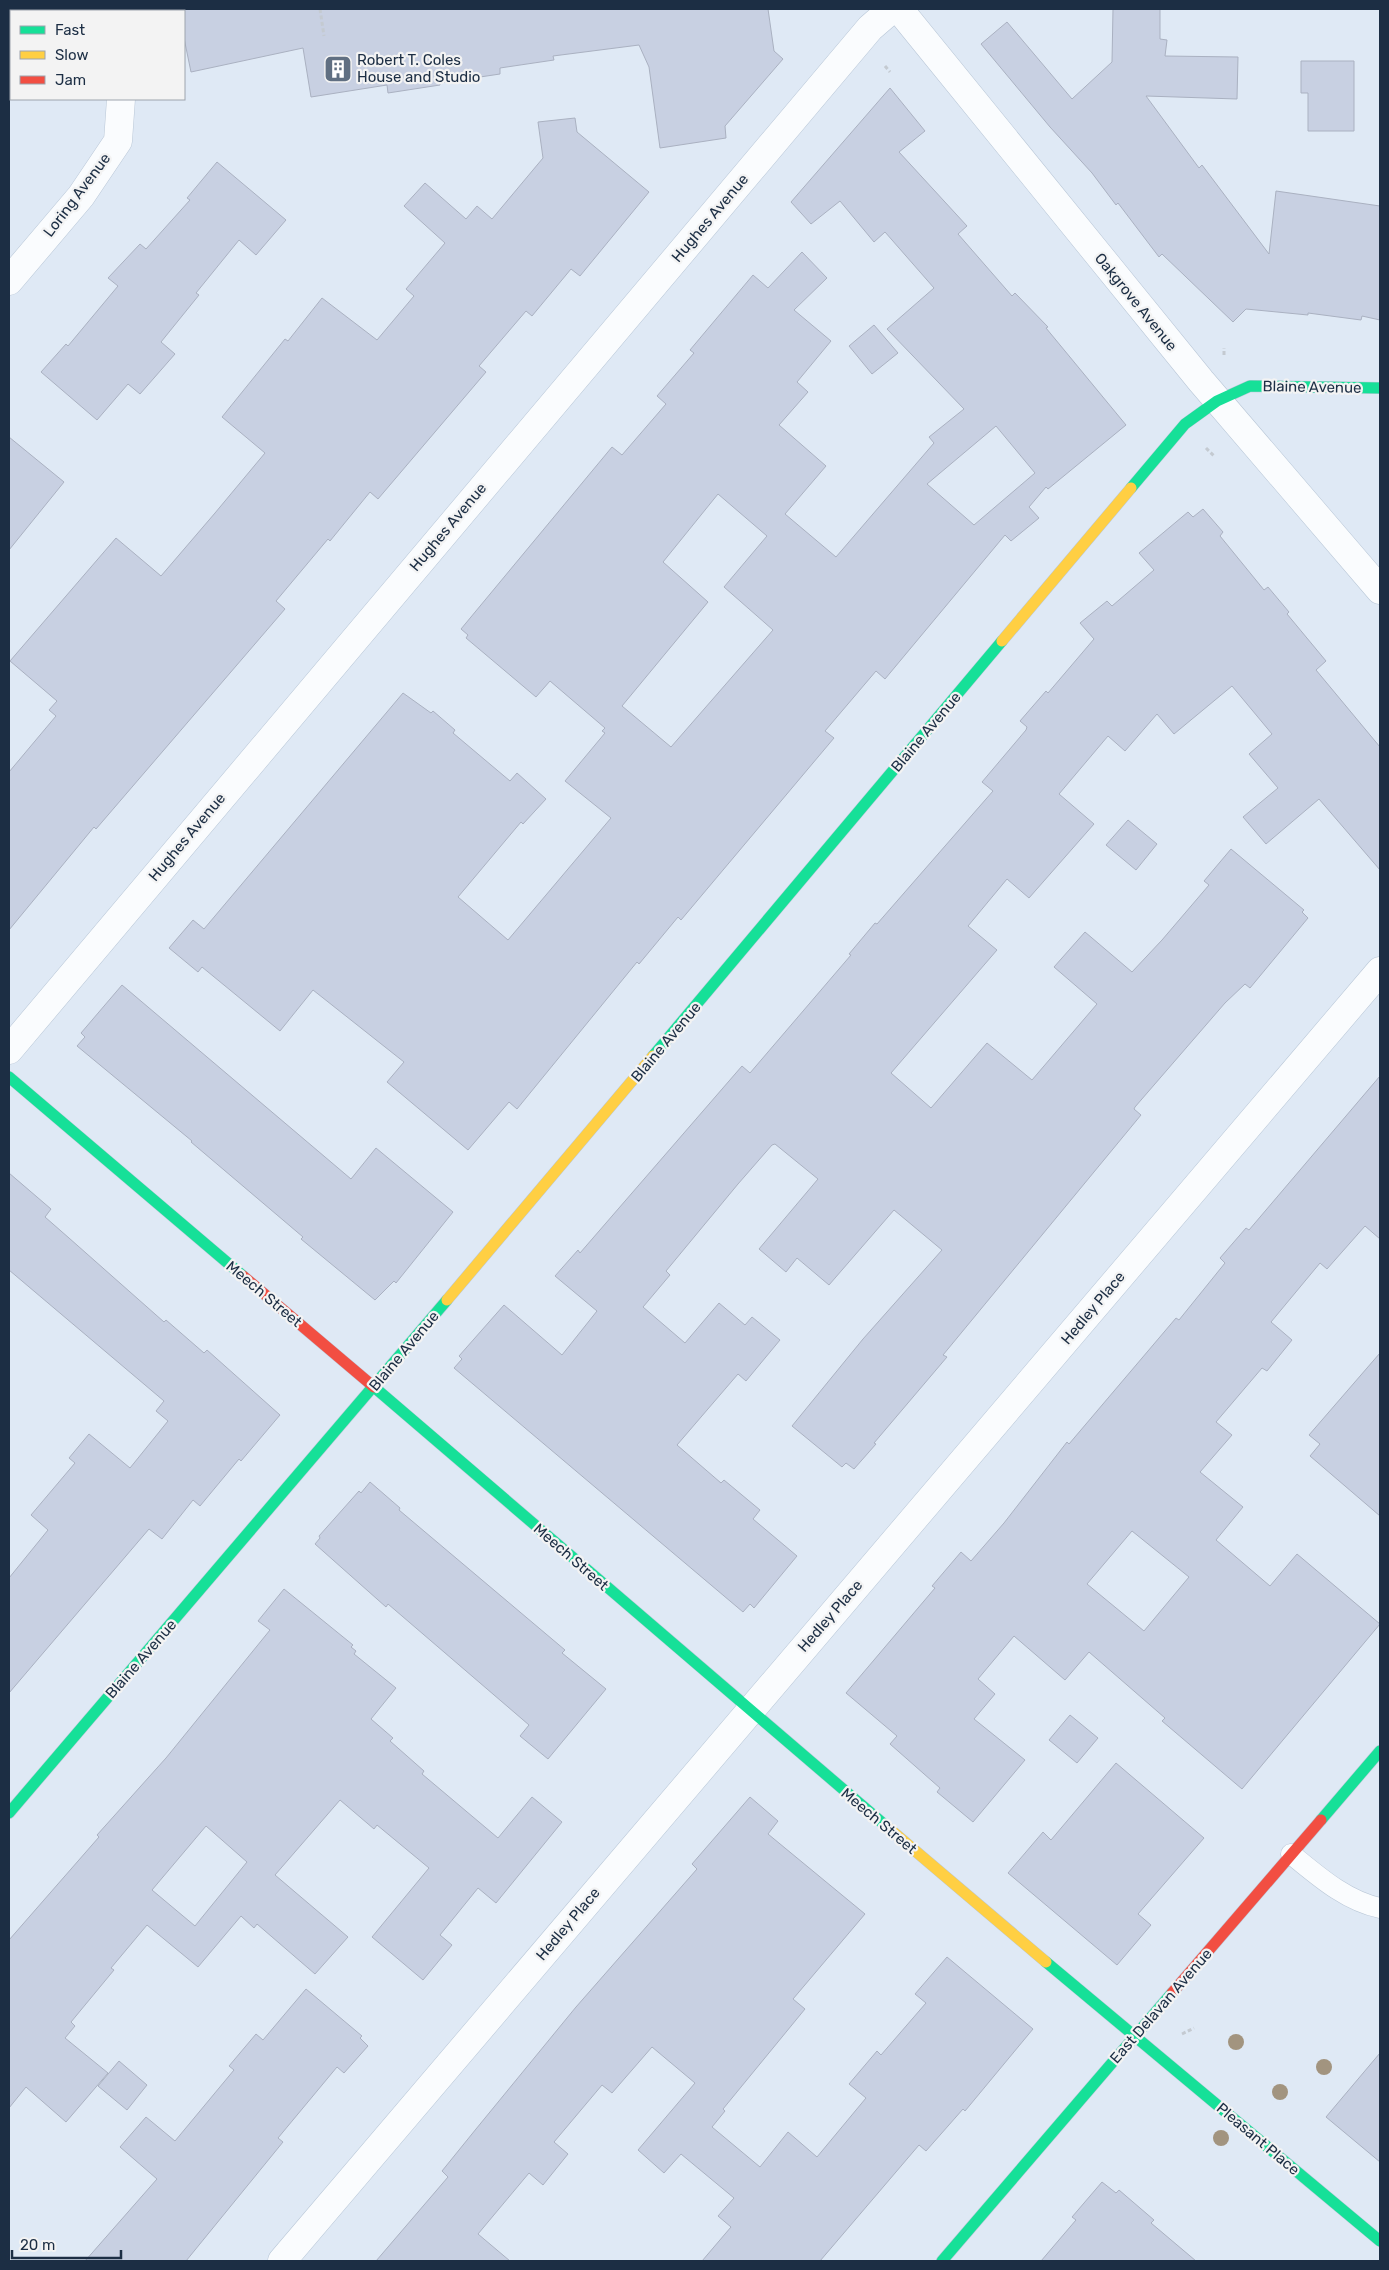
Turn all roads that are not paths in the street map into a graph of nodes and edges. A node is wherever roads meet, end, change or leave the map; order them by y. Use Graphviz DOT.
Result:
graph roads {
  1 [pos="892,9"];
  2 [pos="899,9"];
  3 [pos="121,100"];
  4 [pos="9,281"];
  5 [pos="1380,388"];
  6 [pos="1217,401"];
  7 [pos="1380,590"];
  8 [pos="1380,972"];
  9 [pos="9,1050"];
  10 [pos="9,1078"];
  11 [pos="374,1387"];
  12 [pos="749,1710"];
  13 [pos="1380,1751"];
  14 [pos="9,1813"];
  15 [pos="1291,1854"];
  16 [pos="1380,1908"];
  17 [pos="1135,2037"];
  18 [pos="1380,2241"];
  19 [pos="282,2261"];
  20 [pos="942,2261"];
  1 -- 9 [label="street, Hughes Avenue"];
  2 -- 6 [label="street, Oakgrove Avenue"];
  3 -- 4 [label="street, Loring Avenue"];
  5 -- 6 [label="street, Blaine Avenue"];
  6 -- 7 [label="street, Oakgrove Avenue"];
  6 -- 11 [label="street, Blaine Avenue"];
  8 -- 12 [label="street, Hedley Place"];
  10 -- 11 [label="street, Meech Street"];
  11 -- 12 [label="street, Meech Street"];
  11 -- 14 [label="street, Blaine Avenue"];
  12 -- 17 [label="street, Meech Street"];
  12 -- 19 [label="street, Hedley Place"];
  13 -- 15 [label="street, East Delavan Avenue"];
  15 -- 16 [label="lane"];
  15 -- 17 [label="street, East Delavan Avenue"];
  17 -- 18 [label="street, Pleasant Place"];
  17 -- 20 [label="street, East Delavan Avenue"];
}
